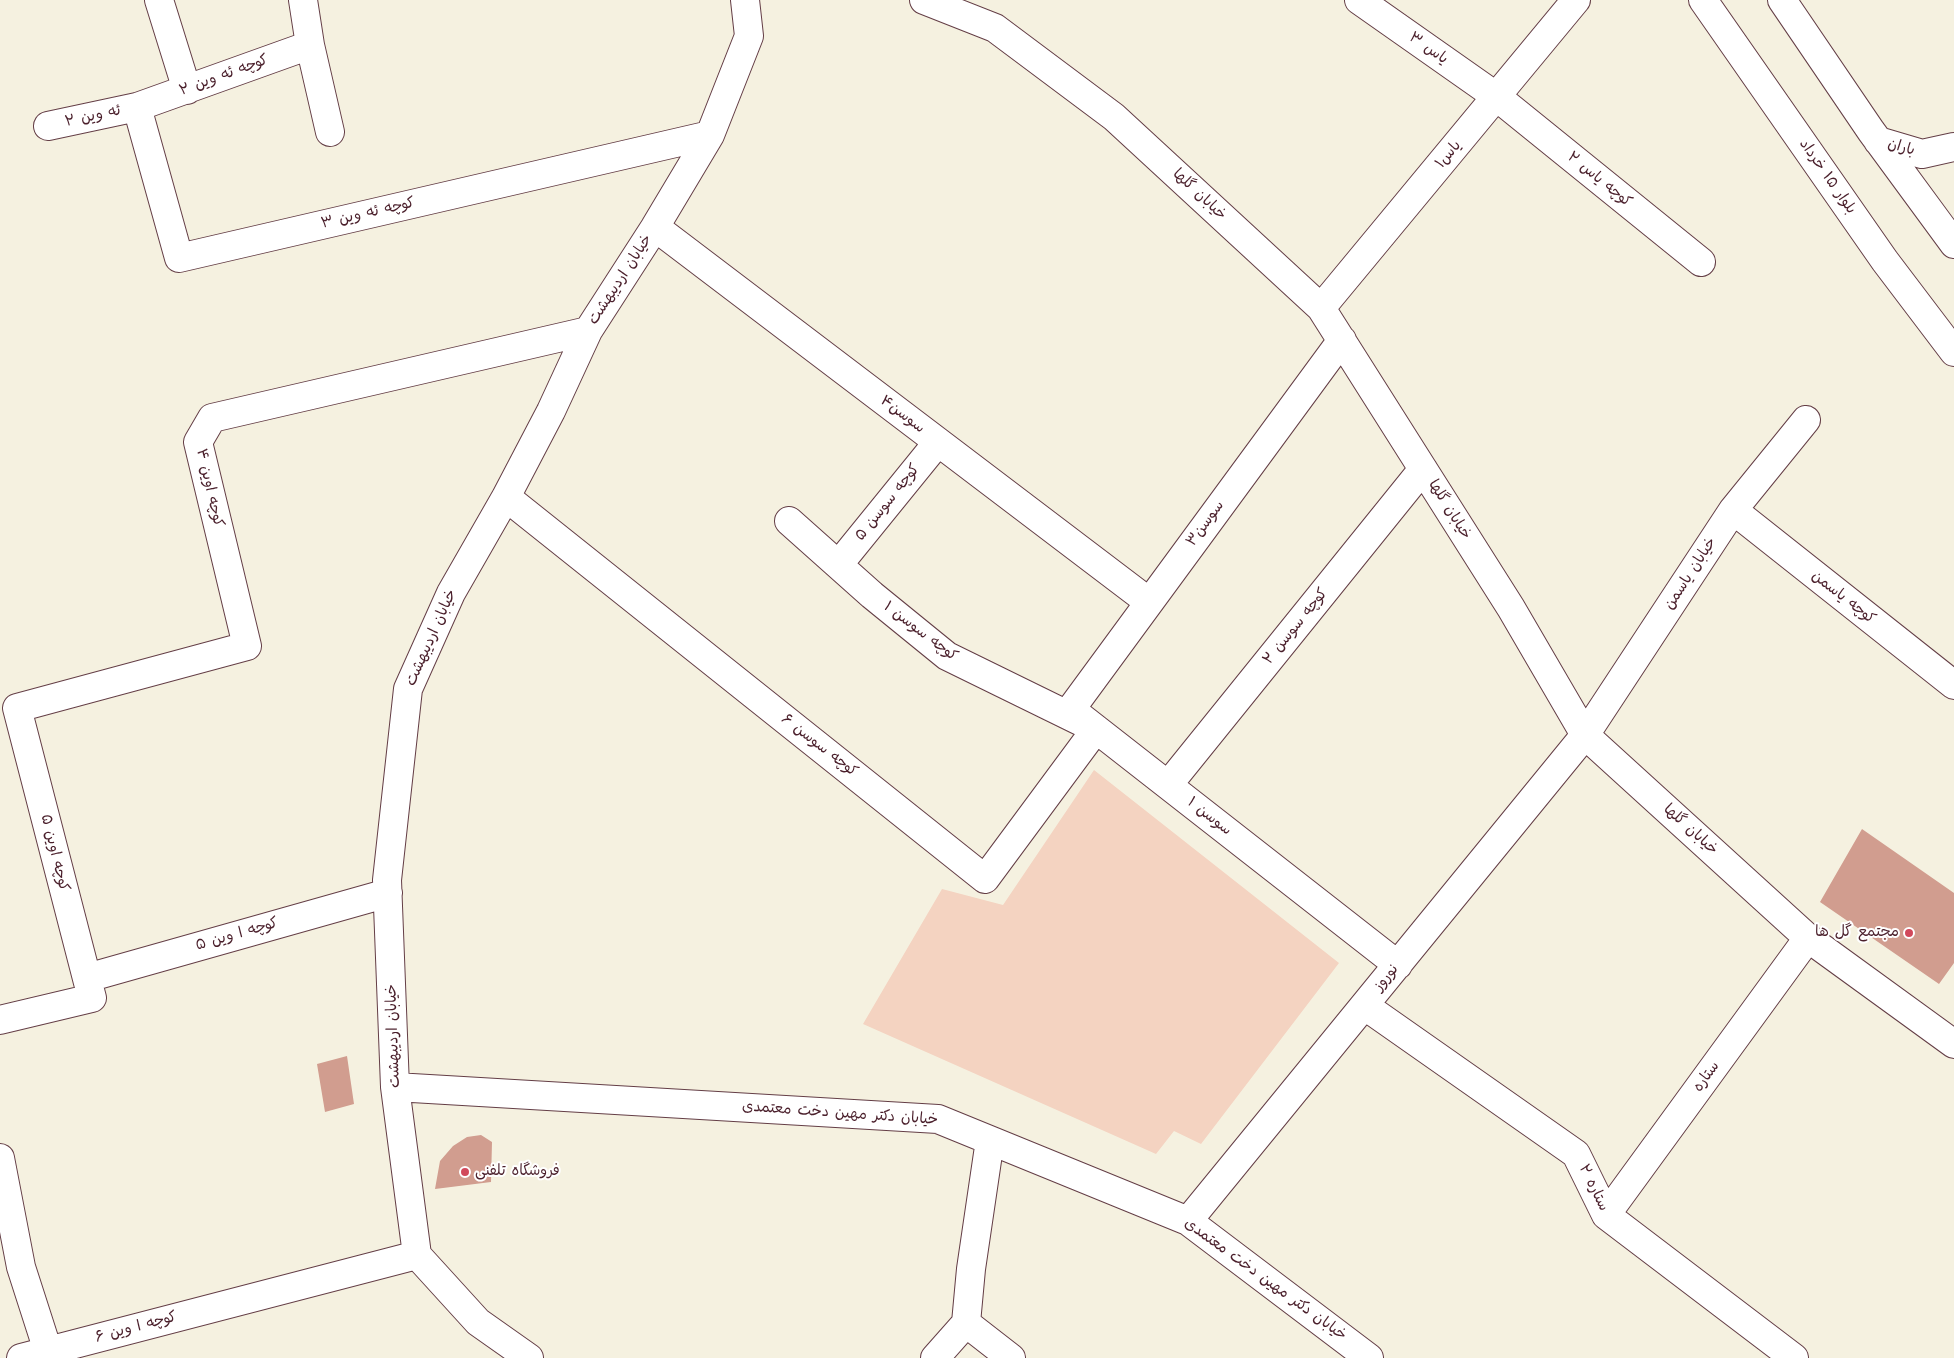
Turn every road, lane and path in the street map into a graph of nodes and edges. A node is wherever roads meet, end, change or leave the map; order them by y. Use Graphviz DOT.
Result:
graph roads {
  1 [pos="159,0"];
  2 [pos="303,0"];
  3 [pos="745,0"];
  4 [pos="924,0"];
  5 [pos="1359,0"];
  6 [pos="1576,0"];
  7 [pos="1703,0"];
  8 [pos="1782,0"];
  9 [pos="310,45"];
  10 [pos="187,90"];
  11 [pos="1497,97"];
  12 [pos="137,107"];
  13 [pos="48,126"];
  14 [pos="330,132"];
  15 [pos="710,135"];
  16 [pos="1878,141"];
  17 [pos="1954,147"];
  18 [pos="655,227"];
  19 [pos="1954,244"];
  20 [pos="1701,262"];
  21 [pos="1321,308"];
  22 [pos="588,331"];
  23 [pos="1342,340"];
  24 [pos="1954,352"];
  25 [pos="1806,420"];
  26 [pos="938,442"];
  27 [pos="1423,469"];
  28 [pos="506,497"];
  29 [pos="1733,510"];
  30 [pos="790,521"];
  31 [pos="839,564"];
  32 [pos="1149,602"];
  33 [pos="1954,685"];
  34 [pos="1010,687"];
  35 [pos="17,708"];
  36 [pos="1071,709"];
  37 [pos="1096,729"];
  38 [pos="1585,735"];
  39 [pos="1168,785"];
  40 [pos="388,893"];
  41 [pos="1808,938"];
  42 [pos="1398,965"];
  43 [pos="89,988"];
  44 [pos="1364,1006"];
  45 [pos="0,1020"];
  46 [pos="1954,1044"];
  47 [pos="395,1088"];
  48 [pos="990,1140"];
  49 [pos="0,1158"];
  50 [pos="1606,1215"];
  51 [pos="1188,1222"];
  52 [pos="417,1255"];
  53 [pos="966,1323"];
  54 [pos="48,1351"];
  55 [pos="21,1358"];
  56 [pos="529,1358"];
  57 [pos="935,1358"];
  58 [pos="1011,1358"];
  59 [pos="1369,1358"];
  60 [pos="1794,1358"];
  1 -- 10 [label="street"];
  2 -- 9 [label="street"];
  3 -- 15 [label="street, خیابان اردیبهشت"];
  4 -- 21 [label="street, خیابان گلها"];
  5 -- 11 [label="street, یاس ۳"];
  6 -- 11 [label="street, یاس۱"];
  7 -- 24 [label="street, بلوار ۱۵ خرداد"];
  8 -- 16 [label="street"];
  9 -- 10 [label="street, کوچه ئه وین ۲"];
  9 -- 14 [label="street"];
  10 -- 12 [label="street, کوچه ئه وین ۲"];
  11 -- 20 [label="street, کوچه یاس ۲"];
  11 -- 21 [label="street, یاس۱"];
  12 -- 13 [label="street, ئه وین ۲"];
  12 -- 15 [label="street, کوچه ئه وین ۳"];
  15 -- 18 [label="street, خیابان اردیبهشت"];
  16 -- 17 [label="street, باران"];
  16 -- 19 [label="street"];
  18 -- 22 [label="street, خیابان اردیبهشت"];
  18 -- 26 [label="street, سوسن۴"];
  21 -- 23 [label="street, خیابان گلها"];
  22 -- 28 [label="street, خیابان اردیبهشت"];
  22 -- 35 [label="street, کوچه اوین ۴"];
  23 -- 27 [label="street, خیابان گلها"];
  23 -- 32 [label="street, سوسن۳"];
  25 -- 29 [label="street, خیابان یاسمن"];
  26 -- 31 [label="street, کوچه سوسن ۵"];
  26 -- 32 [label="street, سوسن۴"];
  27 -- 38 [label="street, خیابان گلها"];
  27 -- 39 [label="street, کوچه سوسن ۲"];
  28 -- 37 [label="street, کوچه سوسن ۶"];
  28 -- 40 [label="street, خیابان اردیبهشت"];
  29 -- 33 [label="street, کوچه یاسمن"];
  29 -- 38 [label="street, خیابان یاسمن"];
  30 -- 31 [label="street, کوچه سوسن ۱"];
  31 -- 34 [label="street, کوچه سوسن ۱"];
  32 -- 36 [label="street, سوسن۳"];
  34 -- 36 [label="street, سوسن ۱"];
  34 -- 37 [label="street, کوچه سوسن ۱"];
  35 -- 43 [label="street, کوچه اوین ۵"];
  36 -- 37 [label="street, سوسن ۱"];
  37 -- 39 [label="street, سوسن ۱"];
  38 -- 41 [label="street, خیابان گلها"];
  38 -- 42 [label="street, نوروز"];
  39 -- 42 [label="street, سوسن ۱"];
  40 -- 43 [label="street, کوچه ا وین ۵"];
  40 -- 47 [label="street, خیابان اردیبهشت"];
  41 -- 46 [label="street, خیابان گلها"];
  41 -- 50 [label="street, ستاره"];
  42 -- 44 [label="street, نوروز"];
  43 -- 45 [label="street"];
  44 -- 50 [label="street, ستاره ۲"];
  44 -- 51 [label="street, نوروز"];
  47 -- 48 [label="street, خیابان دکتر مهین دخت معتمدی"];
  47 -- 52 [label="street, خیابان اردیبهشت"];
  48 -- 51 [label="street, خیابان دکتر مهین دخت معتمدی"];
  48 -- 53 [label="street"];
  49 -- 54 [label="street"];
  50 -- 60 [label="street, ستاره ۲"];
  51 -- 59 [label="street, خیابان دکتر مهین دخت معتمدی"];
  52 -- 54 [label="street, کوچه ا وین ۶"];
  52 -- 56 [label="street"];
  53 -- 57 [label="street"];
  53 -- 58 [label="street"];
  54 -- 55 [label="street, کوچه ا وین ۶"];
}
